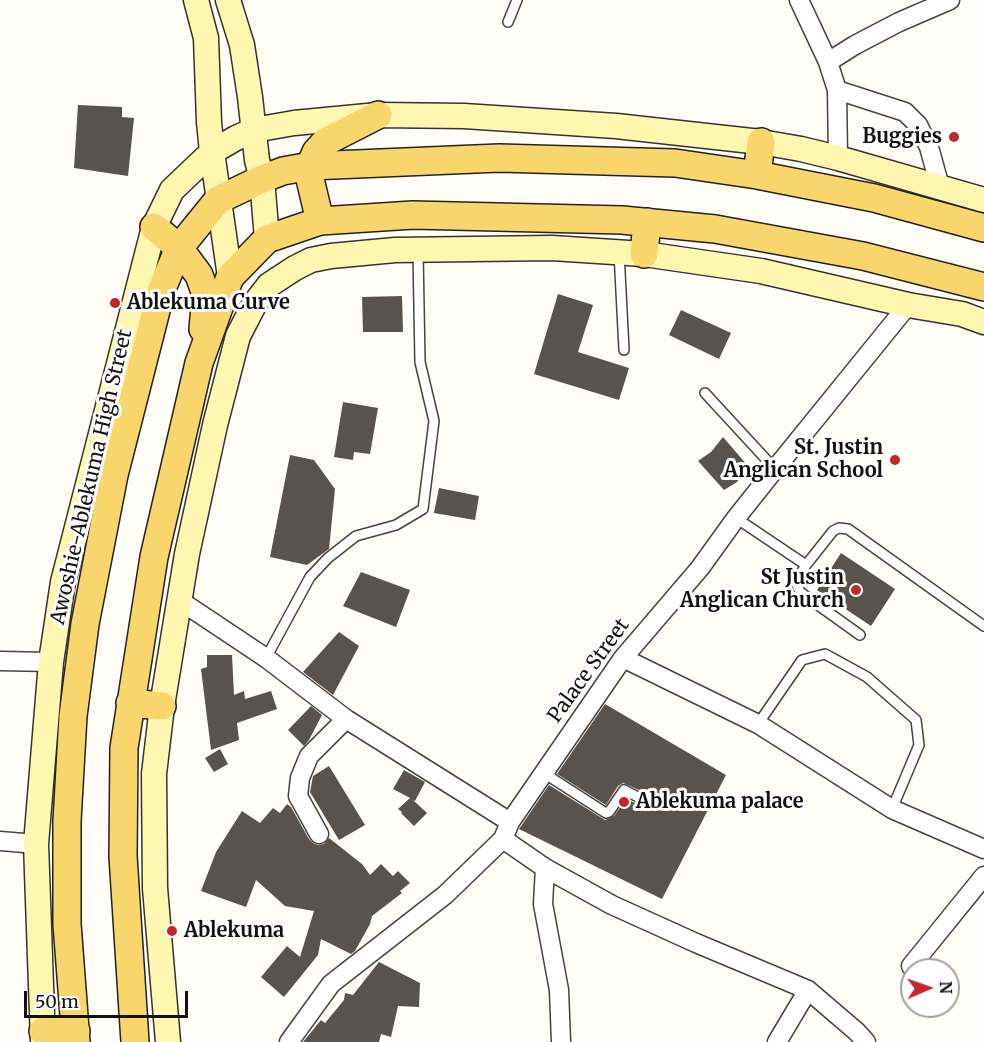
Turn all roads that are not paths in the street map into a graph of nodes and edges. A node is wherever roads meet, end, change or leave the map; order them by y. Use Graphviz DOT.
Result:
graph roads {
  1 [pos="196,0"];
  2 [pos="228,0"];
  3 [pos="517,0"];
  4 [pos="799,0"];
  5 [pos="950,0"];
  6 [pos="508,22"];
  7 [pos="828,62"];
  8 [pos="837,90"];
  9 [pos="378,115"];
  10 [pos="254,129"];
  11 [pos="761,142"];
  12 [pos="212,152"];
  13 [pos="838,158"];
  14 [pos="310,166"];
  15 [pos="757,175"];
  16 [pos="262,179"];
  17 [pos="940,187"];
  18 [pos="218,200"];
  19 [pos="984,200"];
  20 [pos="320,221"];
  21 [pos="647,222"];
  22 [pos="154,227"];
  23 [pos="984,228"];
  24 [pos="267,239"];
  25 [pos="179,248"];
  26 [pos="418,249"];
  27 [pos="631,253"];
  28 [pos="230,277"];
  29 [pos="984,287"];
  30 [pos="908,305"];
  31 [pos="984,321"];
  32 [pos="624,350"];
  33 [pos="199,363"];
  34 [pos="705,393"];
  35 [pos="775,469"];
  36 [pos="736,518"];
  37 [pos="806,565"];
  38 [pos="178,600"];
  39 [pos="984,626"];
  40 [pos="860,635"];
  41 [pos="266,658"];
  42 [pos="623,658"];
  43 [pos="0,661"];
  44 [pos="51,662"];
  45 [pos="130,703"];
  46 [pos="162,706"];
  47 [pos="346,719"];
  48 [pos="758,724"];
  49 [pos="545,771"];
  50 [pos="644,800"];
  51 [pos="892,809"];
  52 [pos="507,831"];
  53 [pos="319,834"];
  54 [pos="0,842"];
  55 [pos="36,844"];
  56 [pos="984,849"];
  57 [pos="545,868"];
  58 [pos="984,876"];
  59 [pos="917,958"];
  60 [pos="808,990"];
  61 [pos="43,1036"];
  62 [pos="76,1037"];
  63 [pos="135,1042"];
  64 [pos="168,1042"];
  65 [pos="289,1042"];
  66 [pos="561,1042"];
  67 [pos="777,1042"];
  68 [pos="866,1042"];
  1 -- 12 [label="street"];
  2 -- 10 [label="street"];
  3 -- 6 [label="lane"];
  4 -- 7 [label="street"];
  5 -- 7 [label="street"];
  7 -- 8 [label="street"];
  8 -- 13 [label="street"];
  8 -- 17 [label="street"];
  9 -- 10 [label="street, Awoshie-Ablekuma High Street"];
  9 -- 11 [label="street, Awoshie-Ablekuma High Street"];
  9 -- 14 [label="main road"];
  10 -- 12 [label="street, Awoshie-Ablekuma High Street"];
  10 -- 16 [label="street"];
  11 -- 13 [label="street, Awoshie-Ablekuma High Street"];
  11 -- 15 [label="main road"];
  12 -- 18 [label="street"];
  12 -- 22 [label="street, Awoshie-Ablekuma High Street"];
  13 -- 17 [label="street, Awoshie-Ablekuma High Street"];
  14 -- 15 [label="main road"];
  14 -- 16 [label="main road"];
  14 -- 20 [label="main road"];
  15 -- 23 [label="main road"];
  16 -- 18 [label="main road"];
  16 -- 24 [label="street"];
  17 -- 19 [label="street, Awoshie-Ablekuma High Street"];
  18 -- 25 [label="main road, Awoshie-Ablekuma High Street"];
  18 -- 28 [label="street"];
  20 -- 21 [label="main road"];
  20 -- 24 [label="main road"];
  21 -- 27 [label="main road"];
  21 -- 29 [label="main road"];
  22 -- 25 [label="main road"];
  22 -- 44 [label="street, Awoshie-Ablekuma High Street"];
  24 -- 28 [label="main road"];
  25 -- 33 [label="main road"];
  25 -- 62 [label="main road, Awoshie-Ablekuma High Street"];
  26 -- 27 [label="street"];
  26 -- 38 [label="street"];
  26 -- 41 [label="lane"];
  27 -- 30 [label="street"];
  27 -- 32 [label="lane"];
  28 -- 33 [label="main road"];
  30 -- 31 [label="street"];
  30 -- 35 [label="street, Palace Street"];
  33 -- 45 [label="main road"];
  34 -- 35 [label="lane"];
  35 -- 36 [label="street, Palace Street"];
  36 -- 37 [label="lane"];
  36 -- 42 [label="street, Palace Street"];
  37 -- 39 [label="lane"];
  37 -- 40 [label="lane"];
  38 -- 41 [label="street"];
  38 -- 46 [label="street"];
  41 -- 47 [label="street"];
  42 -- 48 [label="street"];
  42 -- 49 [label="street, Palace Street"];
  43 -- 44 [label="street"];
  44 -- 55 [label="street, Awoshie-Ablekuma High Street"];
  45 -- 46 [label="main road"];
  45 -- 63 [label="main road"];
  46 -- 64 [label="street"];
  47 -- 52 [label="street"];
  47 -- 53 [label="street"];
  48 -- 51 [label="street"];
  48 -- 51 [label="lane"];
  49 -- 50 [label="lane"];
  49 -- 52 [label="street, Palace Street"];
  51 -- 56 [label="street"];
  52 -- 57 [label="street"];
  52 -- 65 [label="street, Palace Street"];
  54 -- 55 [label="street"];
  55 -- 61 [label="street, Awoshie-Ablekuma High Street"];
  57 -- 60 [label="street"];
  57 -- 66 [label="street"];
  58 -- 59 [label="street"];
  60 -- 67 [label="street"];
  60 -- 68 [label="street"];
  61 -- 62 [label="main road"];
}
